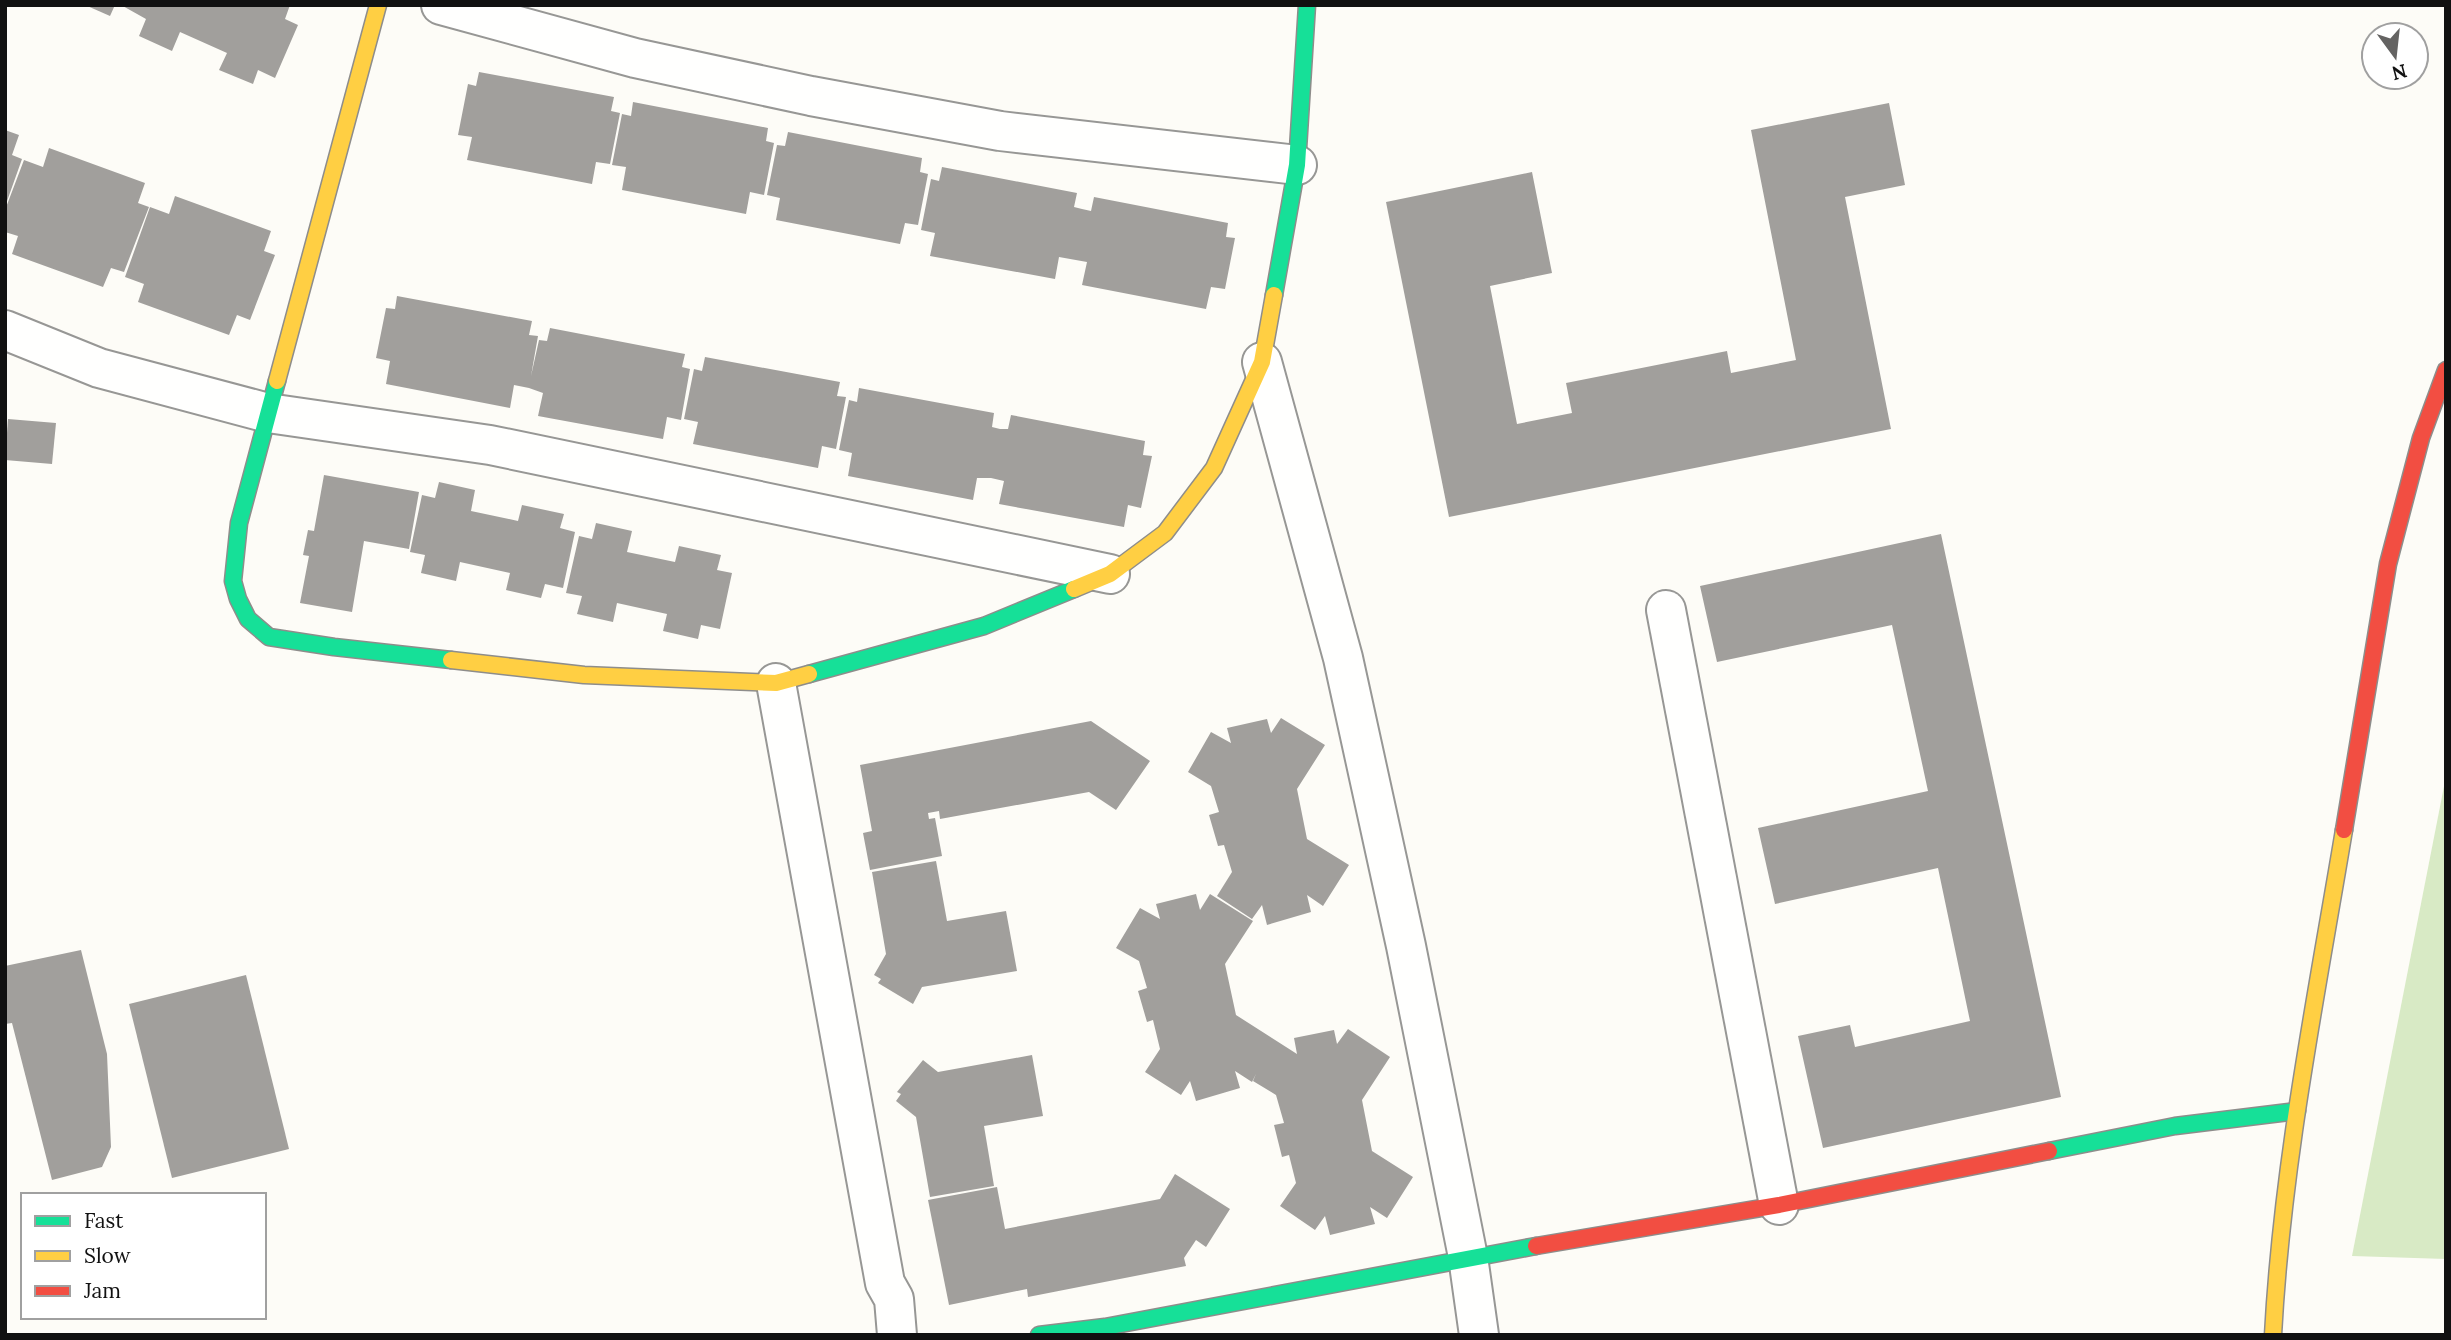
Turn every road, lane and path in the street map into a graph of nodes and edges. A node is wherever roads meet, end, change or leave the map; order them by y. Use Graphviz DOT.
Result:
graph roads {
  1 [pos="378,5"];
  2 [pos="441,5"];
  3 [pos="1307,5"];
  4 [pos="1297,164"];
  5 [pos="5,331"];
  6 [pos="1262,362"];
  7 [pos="2446,370"];
  8 [pos="268,414"];
  9 [pos="1110,574"];
  10 [pos="1666,610"];
  11 [pos="776,683"];
  12 [pos="2297,1111"];
  13 [pos="1779,1205"];
  14 [pos="1468,1257"];
  15 [pos="897,1335"];
  16 [pos="1039,1335"];
  17 [pos="1479,1335"];
  18 [pos="2273,1335"];
  1 -- 8 [label="street"];
  2 -- 4 [label="street"];
  3 -- 4 [label="street"];
  4 -- 6 [label="street"];
  5 -- 8 [label="street"];
  6 -- 9 [label="street"];
  6 -- 14 [label="street"];
  7 -- 12 [label="street"];
  8 -- 9 [label="street"];
  8 -- 11 [label="street"];
  9 -- 11 [label="street"];
  10 -- 13 [label="street"];
  11 -- 15 [label="street"];
  12 -- 13 [label="street"];
  12 -- 18 [label="street"];
  13 -- 14 [label="street"];
  14 -- 16 [label="street"];
  14 -- 17 [label="street"];
}
